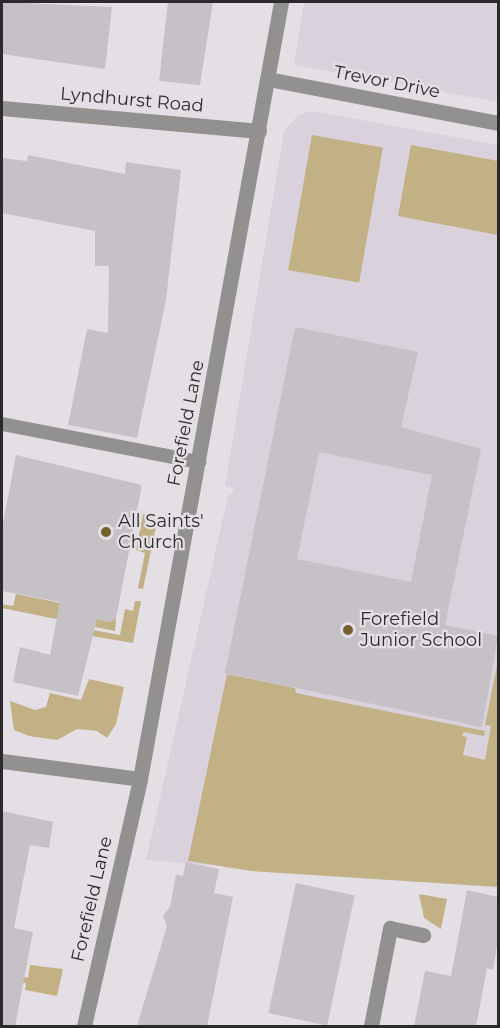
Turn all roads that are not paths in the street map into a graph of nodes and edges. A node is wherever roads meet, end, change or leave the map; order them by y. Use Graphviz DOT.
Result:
graph roads {
  1 [pos="281,2"];
  2 [pos="268,79"];
  3 [pos="2,108"];
  4 [pos="498,123"];
  5 [pos="259,131"];
  6 [pos="2,424"];
  7 [pos="199,462"];
  8 [pos="2,761"];
  9 [pos="140,778"];
  10 [pos="423,935"];
  11 [pos="84,1026"];
  12 [pos="371,1026"];
  1 -- 2 [label="street, Forefield Lane"];
  2 -- 4 [label="street, Trevor Drive"];
  2 -- 5 [label="street, Forefield Lane"];
  3 -- 5 [label="street, Lyndhurst Road"];
  5 -- 7 [label="street, Forefield Lane"];
  6 -- 7 [label="lane"];
  7 -- 9 [label="street, Forefield Lane"];
  8 -- 9 [label="street"];
  9 -- 11 [label="street, Forefield Lane"];
  10 -- 12 [label="street"];
}
